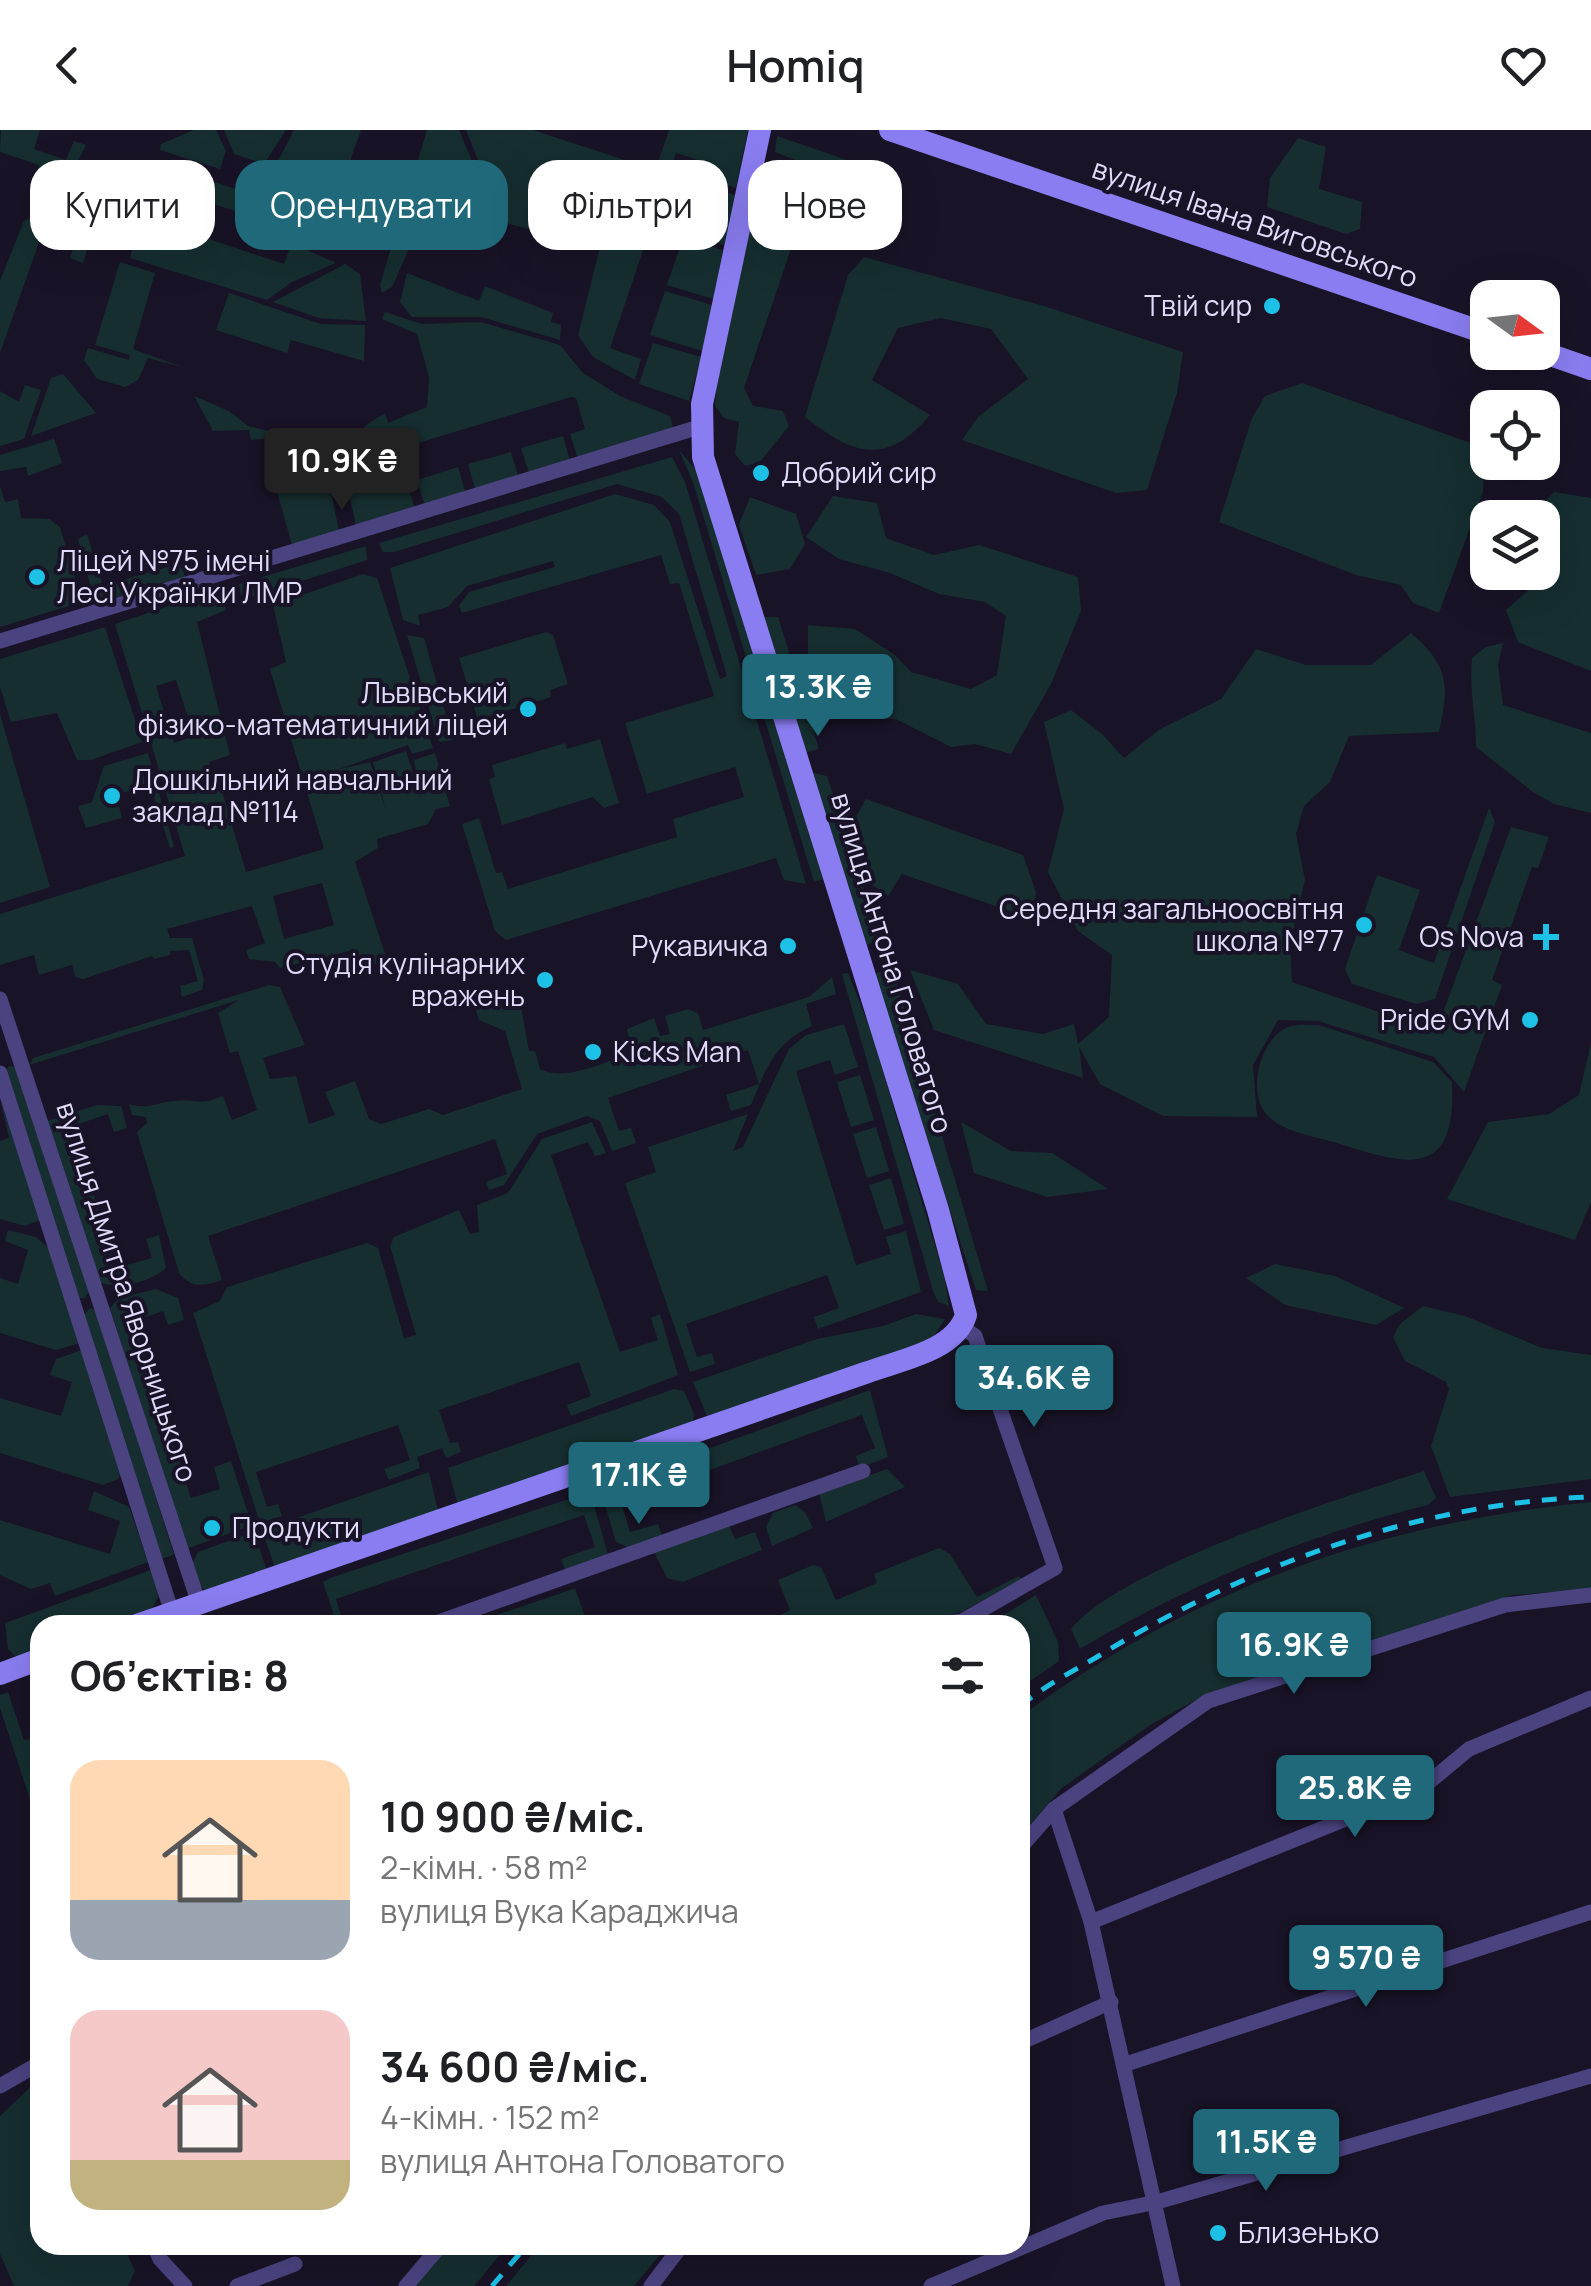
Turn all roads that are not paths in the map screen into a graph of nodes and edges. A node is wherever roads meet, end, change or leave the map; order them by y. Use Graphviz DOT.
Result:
graph roads {
  1 [pos="760,130"];
  2 [pos="890,130"];
  3 [pos="967,130"];
  4 [pos="970,157"];
  5 [pos="1470,328"];
  6 [pos="1560,358"];
  7 [pos="1591,369"];
  8 [pos="700,427"];
  9 [pos="0,640"];
  10 [pos="0,998"];
  11 [pos="18,1055"];
  12 [pos="0,1059"];
  13 [pos="0,1073"];
  14 [pos="962,1328"];
  15 [pos="863,1471"];
  16 [pos="1591,1596"];
  17 [pos="199,1604"];
  18 [pos="172,1613"];
  19 [pos="166,1615"];
  20 [pos="461,1615"];
  21 [pos="974,1615"];
  22 [pos="30,1664"];
  23 [pos="0,1674"];
  24 [pos="1591,1698"];
  25 [pos="1054,1809"];
  26 [pos="1030,1837"];
  27 [pos="1591,1912"];
  28 [pos="1092,1922"];
  29 [pos="1111,2002"];
  30 [pos="1030,2038"];
  31 [pos="1126,2064"];
  32 [pos="30,2069"];
  33 [pos="1591,2076"];
  34 [pos="0,2086"];
  35 [pos="1157,2202"];
  36 [pos="1030,2244"];
  37 [pos="158,2255"];
  38 [pos="432,2255"];
  39 [pos="674,2255"];
  40 [pos="1005,2255"];
  41 [pos="294,2264"];
  42 [pos="185,2286"];
  43 [pos="237,2286"];
  44 [pos="406,2286"];
  45 [pos="651,2286"];
  46 [pos="932,2286"];
  47 [pos="1174,2286"];
  1 -- 8 [label="street, вулиця Антона Головатого"];
  2 -- 4 [label="street, вулиця Івана Виговського"];
  3 -- 4 [label="street"];
  4 -- 5 [label="street, вулиця Івана Виговського"];
  6 -- 7 [label="street"];
  8 -- 9 [label="street"];
  8 -- 14 [label="street, вулиця Антона Головатого"];
  10 -- 11 [label="street, вулиця Дмитра Яворницького"];
  11 -- 12 [label="street"];
  11 -- 17 [label="street, вулиця Дмитра Яворницького"];
  13 -- 18 [label="street, вулиця Дмитра Яворницького"];
  14 -- 17 [label="street"];
  14 -- 21 [label="street, вулиця Антона Головатого"];
  15 -- 20 [label="street"];
  16 -- 25 [label="street"];
  17 -- 18 [label="street"];
  18 -- 19 [label="street"];
  22 -- 23 [label="street"];
  24 -- 28 [label="street"];
  25 -- 26 [label="street"];
  25 -- 28 [label="street"];
  27 -- 31 [label="street"];
  28 -- 29 [label="street"];
  29 -- 30 [label="street"];
  29 -- 31 [label="street"];
  31 -- 35 [label="street"];
  32 -- 34 [label="street"];
  33 -- 35 [label="street"];
  35 -- 36 [label="street"];
  35 -- 47 [label="street"];
  37 -- 42 [label="street"];
  38 -- 44 [label="street"];
  39 -- 45 [label="street"];
  40 -- 46 [label="street"];
  41 -- 43 [label="street"];
}
